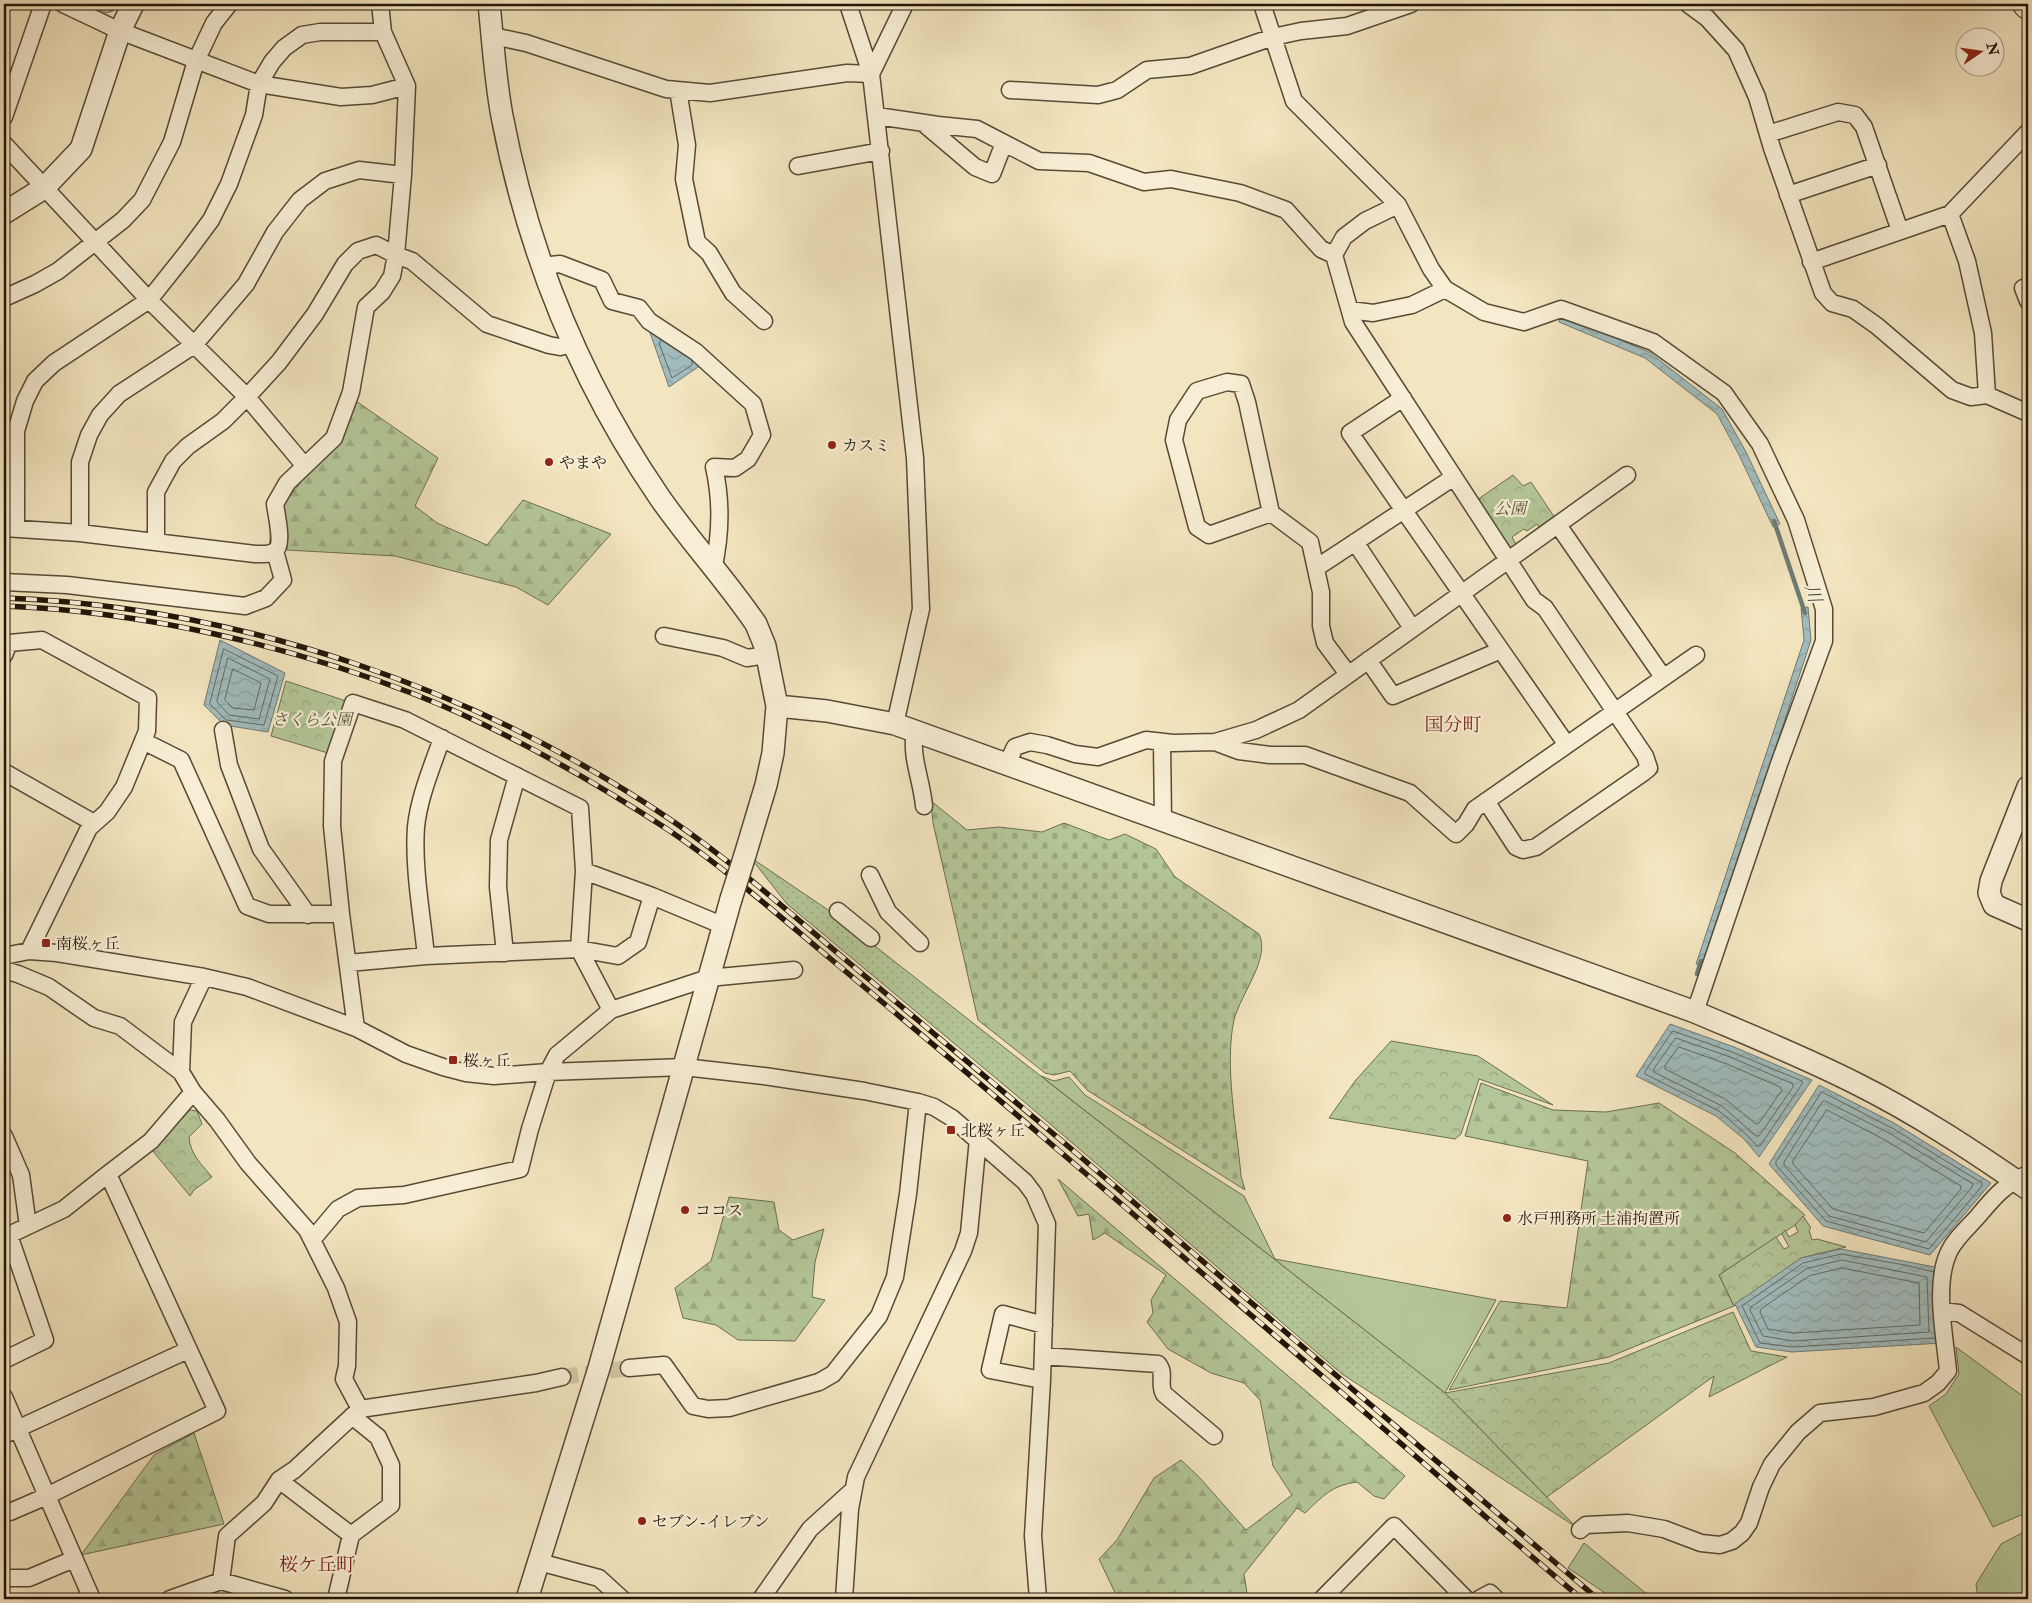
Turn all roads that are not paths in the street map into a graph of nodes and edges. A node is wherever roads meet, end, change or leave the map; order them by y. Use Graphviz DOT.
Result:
graph roads {
  1 [pos="43,4"];
  2 [pos="63,4"];
  3 [pos="133,4"];
  4 [pos="229,4"];
  5 [pos="380,4"];
  6 [pos="489,4"];
  7 [pos="848,4"];
  8 [pos="904,4"];
  9 [pos="1262,4"];
  10 [pos="1411,4"];
  11 [pos="1688,4"];
  12 [pos="120,31"];
  13 [pos="383,32"];
  14 [pos="493,36"];
  15 [pos="1273,37"];
  16 [pos="196,61"];
  17 [pos="871,74"];
  18 [pos="259,84"];
  19 [pos="407,86"];
  20 [pos="678,90"];
  21 [pos="1010,90"];
  22 [pos="877,116"];
  23 [pos="4,117"];
  24 [pos="923,123"];
  25 [pos="2028,132"];
  26 [pos="1768,134"];
  27 [pos="1004,143"];
  28 [pos="4,144"];
  29 [pos="881,151"];
  30 [pos="1878,165"];
  31 [pos="798,166"];
  32 [pos="403,175"];
  33 [pos="44,188"];
  34 [pos="1788,195"];
  35 [pos="1398,205"];
  36 [pos="4,213"];
  37 [pos="1950,214"];
  38 [pos="1900,231"];
  39 [pos="94,242"];
  40 [pos="396,255"];
  41 [pos="1334,256"];
  42 [pos="1811,262"];
  43 [pos="541,266"];
  44 [pos="1445,288"];
  45 [pos="4,298"];
  46 [pos="149,300"];
  47 [pos="1350,310"];
  48 [pos="764,321"];
  49 [pos="573,344"];
  50 [pos="194,345"];
  51 [pos="1987,395"];
  52 [pos="247,397"];
  53 [pos="1403,398"];
  54 [pos="2028,413"];
  55 [pos="304,465"];
  56 [pos="1627,475"];
  57 [pos="1454,477"];
  58 [pos="1403,510"];
  59 [pos="1272,513"];
  60 [pos="1558,524"];
  61 [pos="10,528"];
  62 [pos="80,533"];
  63 [pos="156,541"];
  64 [pos="1355,542"];
  65 [pos="275,551"];
  66 [pos="1508,560"];
  67 [pos="1316,568"];
  68 [pos="714,570"];
  69 [pos="4,582"];
  70 [pos="1462,593"];
  71 [pos="1412,628"];
  72 [pos="664,636"];
  73 [pos="1501,650"];
  74 [pos="4,655"];
  75 [pos="767,655"];
  76 [pos="1696,655"];
  77 [pos="1368,660"];
  78 [pos="1348,674"];
  79 [pos="1664,677"];
  80 [pos="777,706"];
  81 [pos="1615,711"];
  82 [pos="895,724"];
  83 [pos="223,730"];
  84 [pos="915,732"];
  85 [pos="442,738"];
  86 [pos="143,741"];
  87 [pos="1162,742"];
  88 [pos="1215,742"];
  89 [pos="1567,744"];
  90 [pos="1007,764"];
  91 [pos="4,772"];
  92 [pos="517,776"];
  93 [pos="2028,787"];
  94 [pos="1486,801"];
  95 [pos="924,806"];
  96 [pos="1163,821"];
  97 [pos="94,823"];
  98 [pos="584,871"];
  99 [pos="870,875"];
  100 [pos="652,896"];
  101 [pos="838,911"];
  102 [pos="340,914"];
  103 [pos="308,915"];
  104 [pos="2028,920"];
  105 [pos="724,926"];
  106 [pos="871,938"];
  107 [pos="920,943"];
  108 [pos="579,949"];
  109 [pos="29,951"];
  110 [pos="505,952"];
  111 [pos="4,956"];
  112 [pos="426,956"];
  113 [pos="348,963"];
  114 [pos="4,970"];
  115 [pos="794,970"];
  116 [pos="204,977"];
  117 [pos="708,978"];
  118 [pos="611,1010"];
  119 [pos="1694,1012"];
  120 [pos="356,1028"];
  121 [pos="684,1067"];
  122 [pos="181,1072"];
  123 [pos="548,1072"];
  124 [pos="193,1092"];
  125 [pos="918,1102"];
  126 [pos="4,1136"];
  127 [pos="978,1139"];
  128 [pos="108,1174"];
  129 [pos="2024,1181"];
  130 [pos="28,1226"];
  131 [pos="6,1236"];
  132 [pos="312,1240"];
  133 [pos="1942,1311"];
  134 [pos="1044,1325"];
  135 [pos="188,1350"];
  136 [pos="1043,1356"];
  137 [pos="2028,1356"];
  138 [pos="4,1360"];
  139 [pos="629,1368"];
  140 [pos="562,1377"];
  141 [pos="1042,1380"];
  142 [pos="4,1397"];
  143 [pos="356,1413"];
  144 [pos="11,1432"];
  145 [pos="1214,1436"];
  146 [pos="279,1480"];
  147 [pos="853,1490"];
  148 [pos="47,1496"];
  149 [pos="4,1512"];
  150 [pos="1580,1530"];
  151 [pos="351,1535"];
  152 [pos="74,1559"];
  153 [pos="539,1562"];
  154 [pos="4,1578"];
  155 [pos="221,1581"];
  156 [pos="92,1599"];
  157 [pos="170,1599"];
  158 [pos="285,1599"];
  159 [pos="336,1599"];
  160 [pos="527,1599"];
  161 [pos="622,1599"];
  162 [pos="761,1599"];
  163 [pos="844,1599"];
  164 [pos="1038,1599"];
  165 [pos="1322,1599"];
  166 [pos="1466,1599"];
  167 [pos="1479,1599"];
  168 [pos="1496,1599"];
  1 -- 23 [label="street"];
  2 -- 12 [label="street"];
  3 -- 12 [label="street"];
  4 -- 16 [label="street"];
  5 -- 13 [label="street"];
  6 -- 14 [label="street"];
  7 -- 17 [label="street"];
  8 -- 17 [label="street"];
  9 -- 15 [label="street"];
  10 -- 15 [label="street"];
  11 -- 26 [label="street"];
  12 -- 16 [label="street"];
  12 -- 33 [label="street"];
  13 -- 18 [label="street"];
  13 -- 19 [label="street"];
  14 -- 20 [label="street"];
  14 -- 43 [label="street"];
  15 -- 21 [label="street"];
  15 -- 35 [label="street"];
  16 -- 18 [label="street"];
  16 -- 39 [label="street"];
  17 -- 20 [label="street"];
  17 -- 22 [label="street"];
  18 -- 19 [label="street"];
  18 -- 46 [label="street"];
  19 -- 32 [label="street"];
  20 -- 48 [label="street"];
  22 -- 24 [label="street"];
  22 -- 29 [label="street"];
  24 -- 27 [label="street"];
  24 -- 27 [label="street"];
  25 -- 37 [label="street"];
  26 -- 30 [label="street"];
  26 -- 34 [label="street"];
  27 -- 41 [label="street"];
  28 -- 33 [label="street"];
  29 -- 31 [label="street"];
  29 -- 82 [label="street"];
  30 -- 34 [label="street"];
  30 -- 38 [label="street"];
  32 -- 40 [label="street"];
  32 -- 50 [label="street"];
  33 -- 36 [label="street"];
  33 -- 39 [label="street"];
  34 -- 42 [label="street"];
  35 -- 41 [label="street"];
  35 -- 44 [label="street"];
  37 -- 38 [label="street"];
  37 -- 51 [label="street"];
  38 -- 42 [label="street"];
  39 -- 45 [label="street"];
  39 -- 46 [label="street"];
  40 -- 49 [label="street"];
  40 -- 52 [label="street"];
  40 -- 55 [label="street"];
  41 -- 47 [label="street"];
  42 -- 51 [label="street"];
  43 -- 49 [label="street"];
  43 -- 68 [label="street"];
  44 -- 47 [label="street"];
  44 -- 119 [label="street"];
  46 -- 50 [label="street"];
  46 -- 61 [label="street"];
  47 -- 53 [label="street"];
  49 -- 68 [label="street"];
  50 -- 52 [label="street"];
  50 -- 62 [label="street"];
  51 -- 54 [label="street"];
  52 -- 55 [label="street"];
  52 -- 63 [label="street"];
  53 -- 57 [label="street"];
  53 -- 58 [label="street"];
  55 -- 65 [label="street"];
  56 -- 60 [label="street"];
  57 -- 58 [label="street"];
  57 -- 66 [label="street"];
  58 -- 64 [label="street"];
  58 -- 70 [label="street"];
  59 -- 59 [label="street"];
  59 -- 67 [label="street"];
  60 -- 66 [label="street"];
  60 -- 79 [label="street"];
  61 -- 62 [label="street"];
  62 -- 63 [label="street"];
  63 -- 65 [label="street"];
  64 -- 67 [label="street"];
  64 -- 71 [label="street"];
  65 -- 69 [label="street"];
  66 -- 70 [label="street"];
  66 -- 81 [label="street"];
  67 -- 78 [label="street"];
  68 -- 75 [label="street"];
  70 -- 71 [label="street"];
  70 -- 73 [label="street"];
  71 -- 77 [label="street"];
  72 -- 75 [label="street"];
  73 -- 77 [label="street"];
  73 -- 89 [label="street"];
  74 -- 86 [label="street"];
  75 -- 80 [label="street"];
  76 -- 79 [label="street"];
  77 -- 78 [label="street"];
  78 -- 88 [label="street"];
  79 -- 81 [label="street"];
  80 -- 82 [label="street"];
  80 -- 105 [label="street, bridge"];
  81 -- 89 [label="street"];
  81 -- 94 [label="street"];
  82 -- 84 [label="street"];
  83 -- 103 [label="street"];
  84 -- 90 [label="street"];
  84 -- 95 [label="street"];
  85 -- 92 [label="street"];
  85 -- 102 [label="street"];
  85 -- 112 [label="street"];
  86 -- 97 [label="street"];
  86 -- 103 [label="street"];
  87 -- 88 [label="street"];
  87 -- 90 [label="street"];
  87 -- 96 [label="street"];
  88 -- 94 [label="street"];
  89 -- 94 [label="street"];
  90 -- 96 [label="street"];
  91 -- 97 [label="street"];
  92 -- 98 [label="street"];
  92 -- 110 [label="street"];
  93 -- 104 [label="street"];
  96 -- 119 [label="street"];
  97 -- 109 [label="street"];
  98 -- 100 [label="street"];
  98 -- 108 [label="street"];
  99 -- 107 [label="street"];
  100 -- 105 [label="street"];
  100 -- 108 [label="street"];
  101 -- 106 [label="street"];
  102 -- 103 [label="street"];
  102 -- 113 [label="street"];
  105 -- 117 [label="street"];
  108 -- 110 [label="street"];
  108 -- 118 [label="street"];
  109 -- 111 [label="street"];
  109 -- 116 [label="street"];
  110 -- 112 [label="street"];
  112 -- 113 [label="street"];
  113 -- 120 [label="street"];
  114 -- 122 [label="street"];
  115 -- 117 [label="street"];
  116 -- 120 [label="street"];
  116 -- 122 [label="street"];
  117 -- 118 [label="street"];
  117 -- 121 [label="street"];
  118 -- 123 [label="street"];
  119 -- 129 [label="street"];
  120 -- 123 [label="street"];
  121 -- 123 [label="street"];
  121 -- 125 [label="street"];
  121 -- 153 [label="street"];
  122 -- 124 [label="street"];
  123 -- 132 [label="street"];
  124 -- 128 [label="street"];
  124 -- 132 [label="street"];
  125 -- 127 [label="street"];
  125 -- 139 [label="street"];
  126 -- 130 [label="street"];
  127 -- 134 [label="street"];
  127 -- 147 [label="street"];
  128 -- 130 [label="street"];
  128 -- 135 [label="street"];
  129 -- 133 [label="street"];
  130 -- 131 [label="street"];
  131 -- 138 [label="street"];
  132 -- 143 [label="street"];
  133 -- 137 [label="street"];
  133 -- 150 [label="street"];
  134 -- 136 [label="street"];
  134 -- 141 [label="street"];
  135 -- 144 [label="street"];
  135 -- 148 [label="street"];
  136 -- 141 [label="street"];
  136 -- 145 [label="street"];
  140 -- 143 [label="street"];
  141 -- 164 [label="street"];
  142 -- 144 [label="street"];
  143 -- 146 [label="street"];
  143 -- 151 [label="street"];
  144 -- 148 [label="street"];
  146 -- 151 [label="street"];
  146 -- 155 [label="street"];
  147 -- 162 [label="street"];
  147 -- 163 [label="street"];
  148 -- 149 [label="street"];
  148 -- 152 [label="street"];
  151 -- 159 [label="street"];
  152 -- 154 [label="street"];
  152 -- 156 [label="street"];
  153 -- 160 [label="street"];
  153 -- 161 [label="street"];
  155 -- 157 [label="street"];
  155 -- 158 [label="street"];
  165 -- 166 [label="street"];
  167 -- 168 [label="street"];
}
